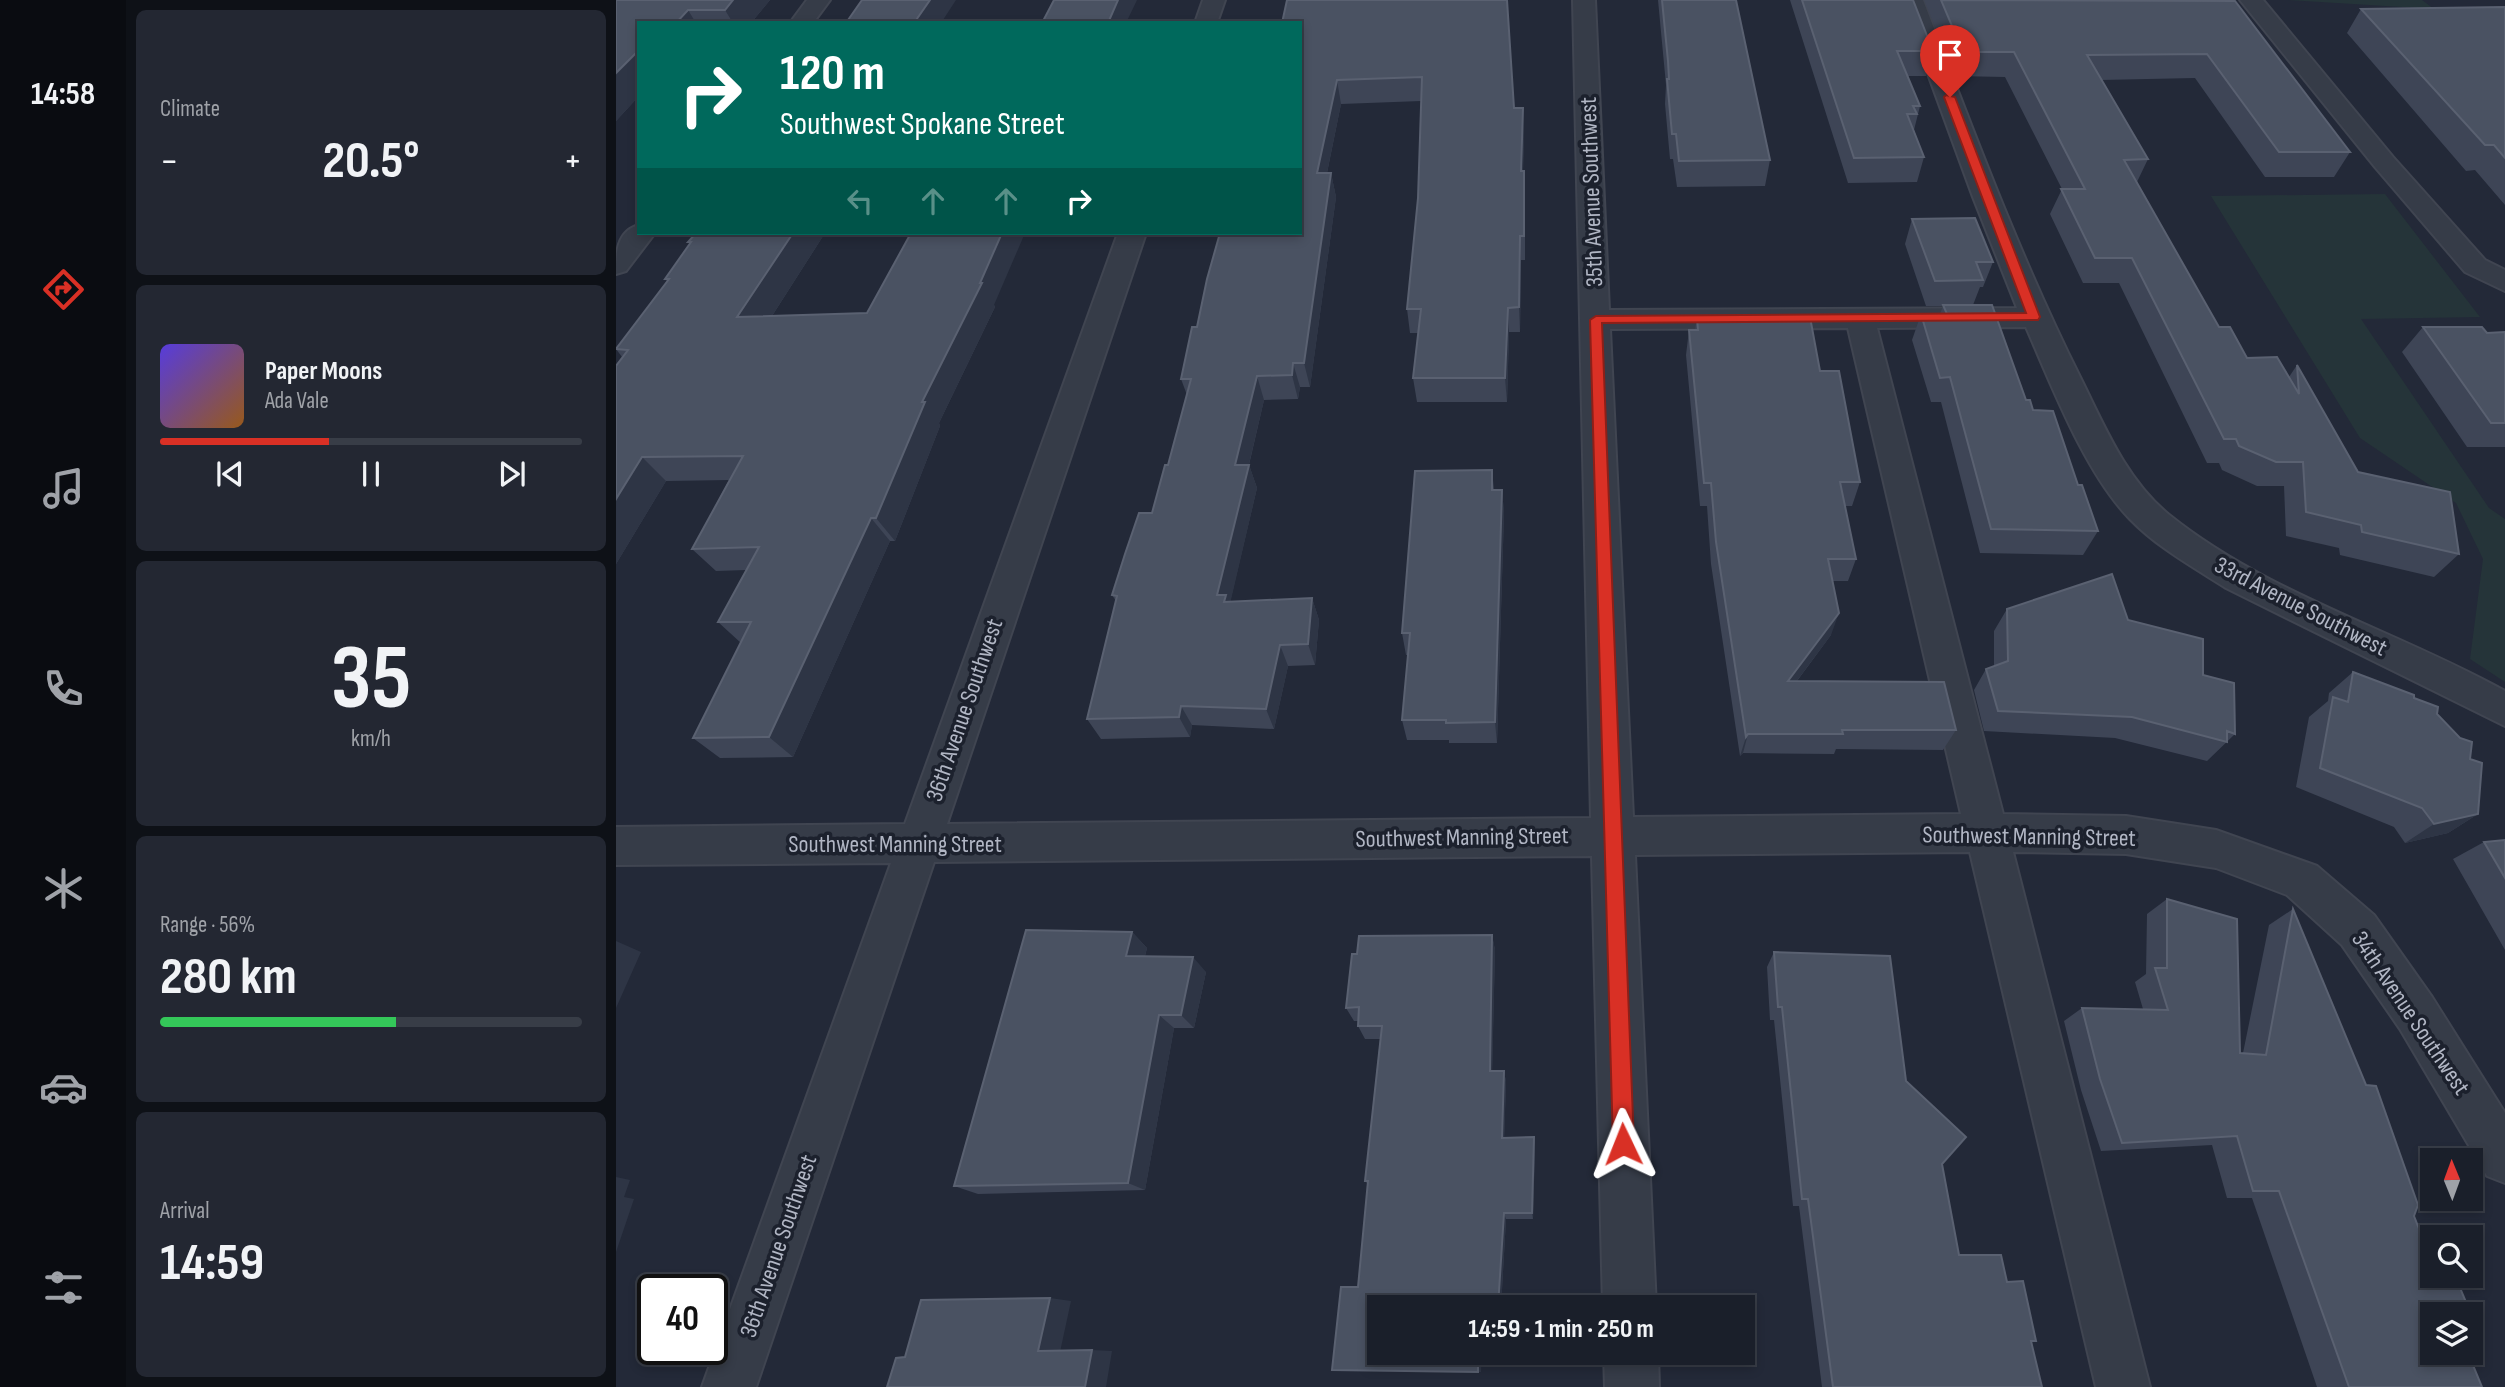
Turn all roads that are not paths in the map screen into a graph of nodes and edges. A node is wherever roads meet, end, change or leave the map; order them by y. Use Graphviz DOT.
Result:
graph roads {
  1 [pos="819,0"];
  2 [pos="1214,0"];
  3 [pos="1584,0"];
  4 [pos="1912,0"];
  5 [pos="2246,3"];
  6 [pos="803,21"];
  7 [pos="1207,21"];
  8 [pos="639,235"];
  9 [pos="1131,235"];
  10 [pos="616,265"];
  11 [pos="2505,282"];
  12 [pos="2034,317"];
  13 [pos="1860,318"];
  14 [pos="1596,320"];
  15 [pos="2505,710"];
  16 [pos="1986,832"];
  17 [pos="1613,836"];
  18 [pos="917,845"];
  19 [pos="616,846"];
  20 [pos="2302,880"];
  21 [pos="2505,1158"];
  22 [pos="1629,1295"];
  23 [pos="1631,1365"];
  24 [pos="729,1387"];
  25 [pos="1632,1387"];
  26 [pos="2123,1387"];
  1 -- 6 [label="street"];
  2 -- 7 [label="street"];
  3 -- 14 [label="street, 35th Avenue Southwest"];
  4 -- 12 [label="street"];
  5 -- 11 [label="street"];
  8 -- 10 [label="street"];
  9 -- 18 [label="street, 36th Avenue Southwest"];
  12 -- 13 [label="street"];
  12 -- 15 [label="street, 33rd Avenue Southwest"];
  13 -- 14 [label="street"];
  13 -- 16 [label="street"];
  14 -- 17 [label="street, 35th Avenue Southwest"];
  16 -- 17 [label="street, Southwest Manning Street"];
  16 -- 20 [label="street, Southwest Manning Street"];
  16 -- 26 [label="street"];
  17 -- 18 [label="street, Southwest Manning Street"];
  17 -- 22 [label="street, 35th Avenue Southwest"];
  18 -- 19 [label="street, Southwest Manning Street"];
  18 -- 24 [label="street, 36th Avenue Southwest"];
  20 -- 21 [label="street, 34th Avenue Southwest"];
  23 -- 25 [label="street"];
}
